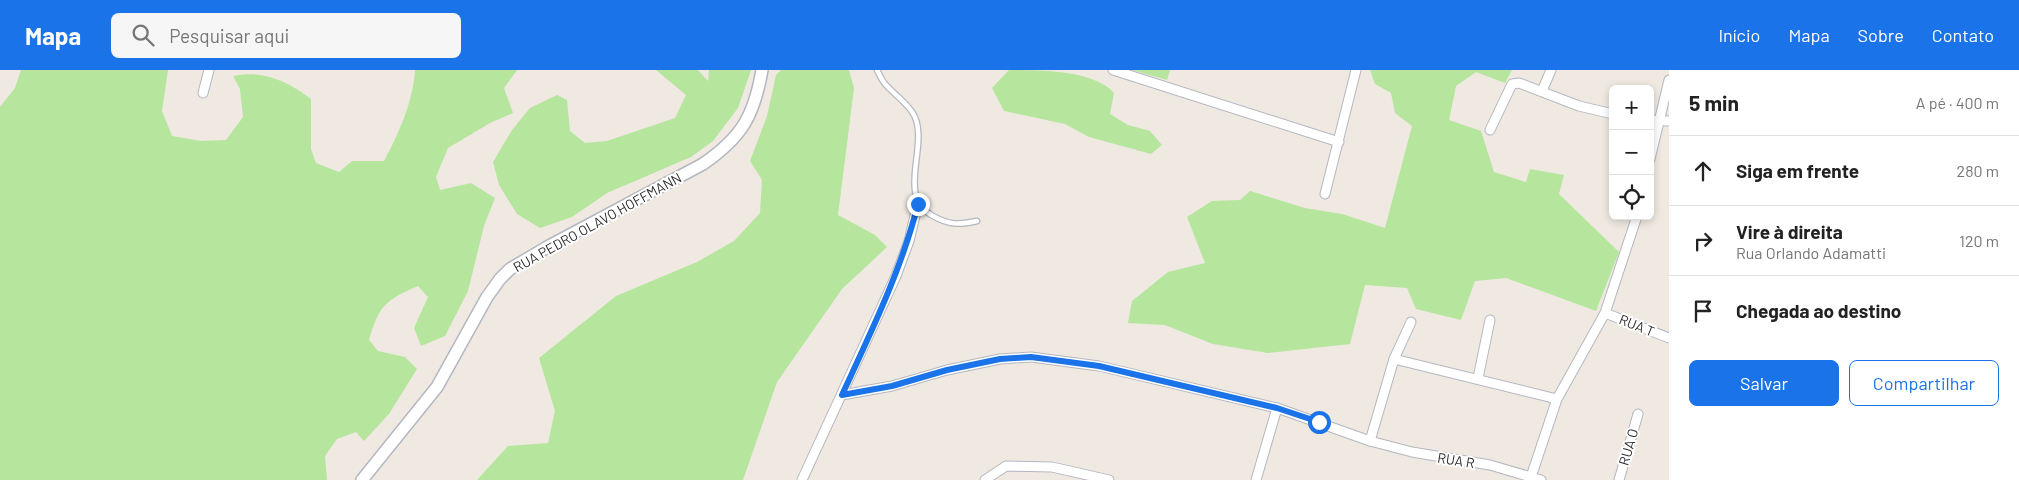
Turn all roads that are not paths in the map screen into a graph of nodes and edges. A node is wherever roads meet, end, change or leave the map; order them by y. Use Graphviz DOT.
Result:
graph roads {
  1 [pos="209,70"];
  2 [pos="762,70"];
  3 [pos="877,70"];
  4 [pos="1114,70"];
  5 [pos="1356,70"];
  6 [pos="1551,70"];
  7 [pos="1669,80"];
  8 [pos="1542,91"];
  9 [pos="203,94"];
  10 [pos="1609,113"];
  11 [pos="1654,121"];
  12 [pos="1669,121"];
  13 [pos="1490,130"];
  14 [pos="1339,142"];
  15 [pos="1325,194"];
  16 [pos="918,204"];
  17 [pos="1636,220"];
  18 [pos="977,221"];
  19 [pos="1605,312"];
  20 [pos="1490,320"];
  21 [pos="1410,322"];
  22 [pos="1669,338"];
  23 [pos="1394,359"];
  24 [pos="1478,378"];
  25 [pos="842,395"];
  26 [pos="1557,399"];
  27 [pos="1277,408"];
  28 [pos="1638,414"];
  29 [pos="1370,441"];
  30 [pos="1531,477"];
  31 [pos="362,480"];
  32 [pos="802,480"];
  33 [pos="985,480"];
  34 [pos="1109,480"];
  35 [pos="1256,480"];
  36 [pos="1541,480"];
  37 [pos="1619,480"];
  1 -- 9 [label="street"];
  2 -- 31 [label="street, RUA PEDRO OLAVO HOFFMANN"];
  3 -- 16 [label="lane"];
  4 -- 14 [label="street"];
  5 -- 14 [label="street"];
  6 -- 8 [label="street"];
  7 -- 11 [label="street"];
  8 -- 10 [label="street"];
  8 -- 13 [label="street"];
  11 -- 12 [label="street"];
  14 -- 15 [label="street"];
  16 -- 18 [label="lane"];
  16 -- 25 [label="street"];
  17 -- 19 [label="street"];
  19 -- 22 [label="street, RUA T"];
  19 -- 26 [label="street"];
  20 -- 24 [label="street"];
  21 -- 23 [label="street"];
  23 -- 24 [label="street"];
  23 -- 29 [label="street"];
  24 -- 26 [label="street"];
  25 -- 27 [label="street, RUA R"];
  25 -- 32 [label="street"];
  26 -- 30 [label="street"];
  27 -- 29 [label="street, RUA R"];
  27 -- 35 [label="street"];
  28 -- 37 [label="street, RUA O"];
  29 -- 30 [label="street, RUA R"];
  30 -- 36 [label="street, RUA R"];
  33 -- 34 [label="street"];
}
